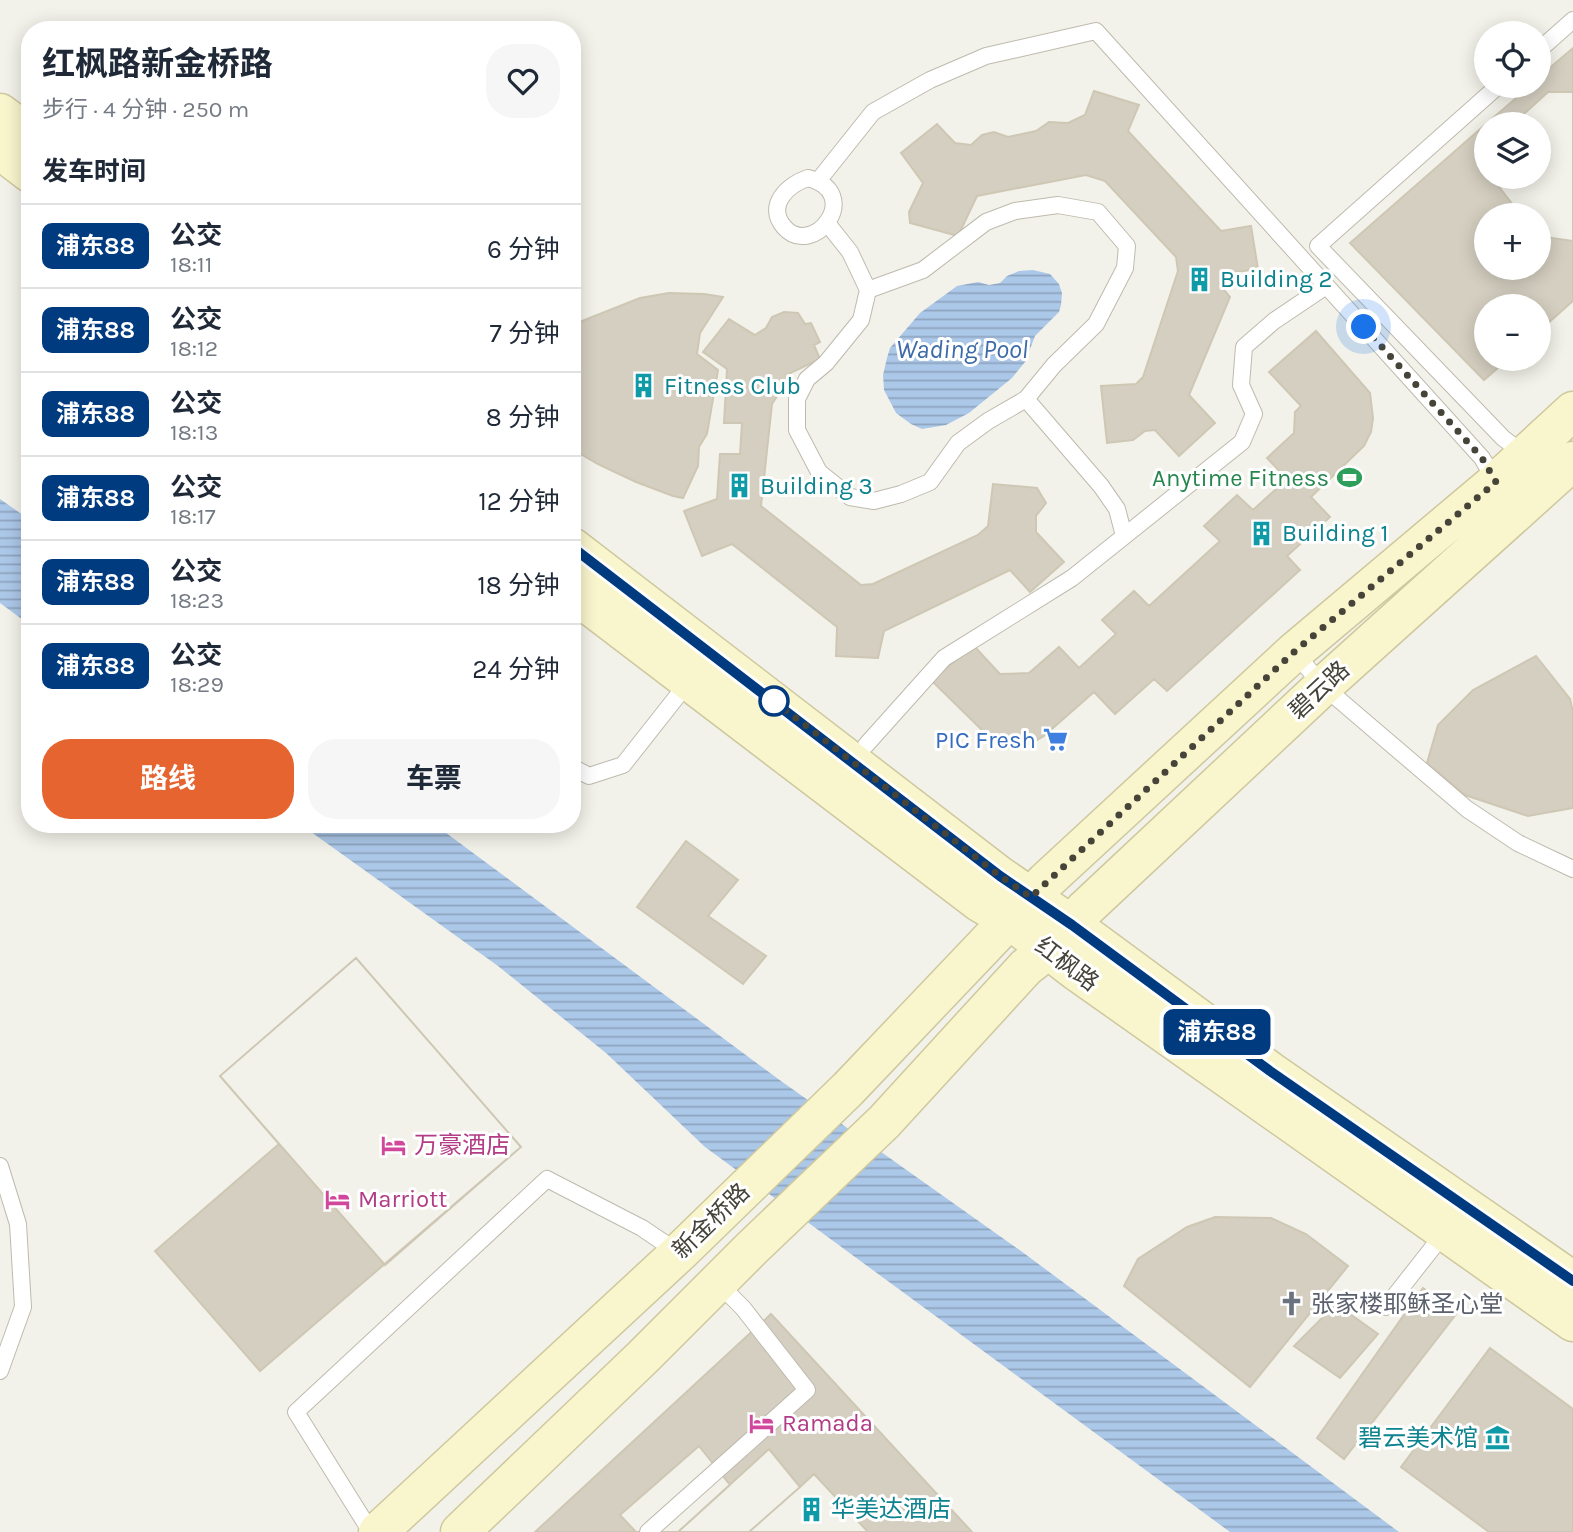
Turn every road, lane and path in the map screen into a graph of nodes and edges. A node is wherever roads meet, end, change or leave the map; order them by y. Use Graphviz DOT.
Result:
graph roads {
  1 [pos="1573,20"];
  2 [pos="1551,39"];
  3 [pos="1484,98"];
  4 [pos="0,113"];
  5 [pos="21,128"];
  6 [pos="0,150"];
  7 [pos="21,166"];
  8 [pos="818,181"];
  9 [pos="827,223"];
  10 [pos="1326,286"];
  11 [pos="868,290"];
  12 [pos="1026,399"];
  13 [pos="1573,411"];
  14 [pos="1547,465"];
  15 [pos="1496,482"];
  16 [pos="1125,536"];
  17 [pos="581,555"];
  18 [pos="581,597"];
  19 [pos="1294,652"];
  20 [pos="701,667"];
  21 [pos="1323,686"];
  22 [pos="866,745"];
  23 [pos="581,772"];
  24 [pos="1571,862"];
  25 [pos="1020,909"];
  26 [pos="1060,938"];
  27 [pos="0,1166"];
  28 [pos="1445,1232"];
  29 [pos="679,1253"];
  30 [pos="1573,1280"];
  31 [pos="719,1284"];
  32 [pos="1386,1307"];
  33 [pos="1573,1322"];
  34 [pos="0,1371"];
  35 [pos="371,1532"];
  36 [pos="378,1532"];
  37 [pos="460,1532"];
  38 [pos="648,1532"];
  1 -- 2 [label="lane"];
  3 -- 14 [label="lane"];
  4 -- 5 [label="street"];
  6 -- 7 [label="street"];
  8 -- 9 [label="lane"];
  8 -- 9 [label="lane"];
  8 -- 10 [label="lane"];
  9 -- 11 [label="lane"];
  10 -- 15 [label="lane"];
  10 -- 16 [label="lane"];
  11 -- 12 [label="lane"];
  11 -- 12 [label="lane"];
  12 -- 16 [label="lane"];
  13 -- 14 [label="street, 碧云路"];
  14 -- 15 [label="street, 碧云路"];
  14 -- 21 [label="street, 碧云路"];
  15 -- 19 [label="street, 碧云路"];
  16 -- 22 [label="lane"];
  17 -- 20 [label="street, 红枫路"];
  18 -- 20 [label="street, 红枫路"];
  19 -- 21 [label="lane"];
  19 -- 25 [label="street, 碧云路"];
  20 -- 23 [label="lane"];
  20 -- 25 [label="street, 红枫路"];
  21 -- 24 [label="lane"];
  21 -- 26 [label="street, 碧云路"];
  25 -- 26 [label="street, 红枫路"];
  25 -- 29 [label="street, 新金桥路"];
  26 -- 28 [label="street, 红枫路"];
  26 -- 30 [label="street, 红枫路"];
  26 -- 31 [label="street, 新金桥路"];
  27 -- 34 [label="lane"];
  28 -- 32 [label="lane"];
  28 -- 33 [label="street, 红枫路"];
  29 -- 35 [label="lane"];
  29 -- 36 [label="street, 新金桥路"];
  31 -- 37 [label="street, 新金桥路"];
  31 -- 38 [label="lane"];
}
